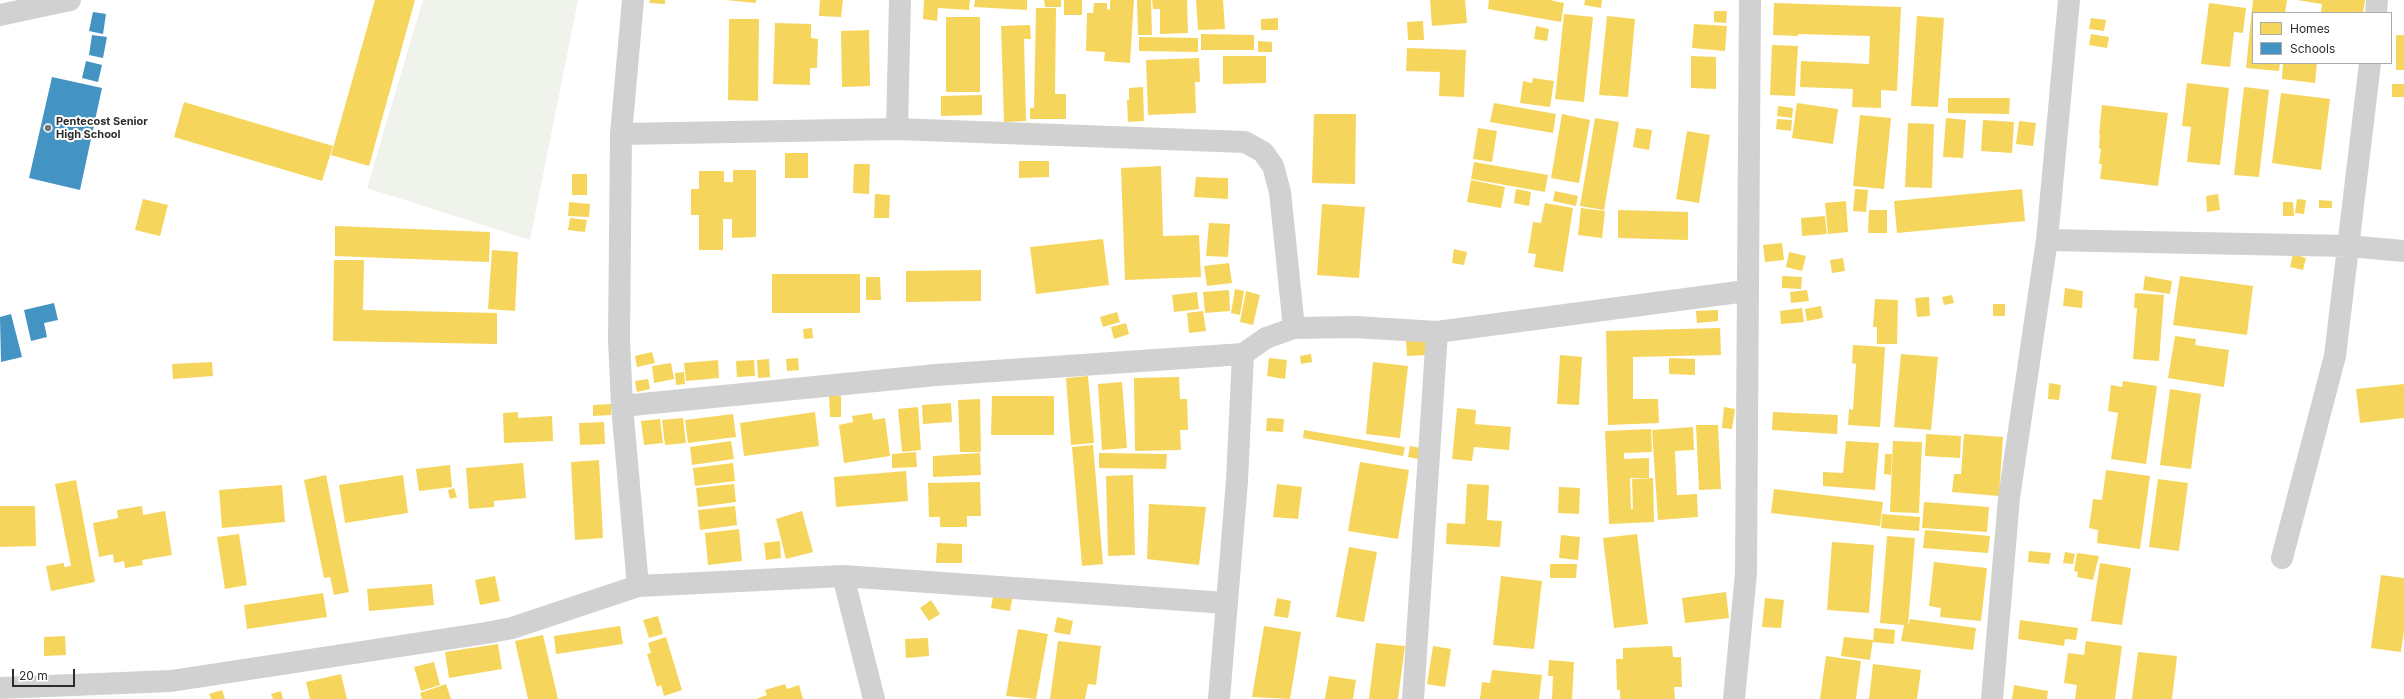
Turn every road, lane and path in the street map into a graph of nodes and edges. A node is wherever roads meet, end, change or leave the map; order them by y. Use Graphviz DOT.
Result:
graph roads {
  1 [pos="70,0"];
  2 [pos="633,0"];
  3 [pos="900,0"];
  4 [pos="1750,0"];
  5 [pos="2069,0"];
  6 [pos="2377,0"];
  7 [pos="2376,12"];
  8 [pos="0,15"];
  9 [pos="2370,64"];
  10 [pos="897,129"];
  11 [pos="621,134"];
  12 [pos="2047,240"];
  13 [pos="2348,246"];
  14 [pos="2404,251"];
  15 [pos="1746,291"];
  16 [pos="1294,328"];
  17 [pos="1437,332"];
  18 [pos="1243,354"];
  19 [pos="622,406"];
  20 [pos="2282,558"];
  21 [pos="843,576"];
  22 [pos="638,586"];
  23 [pos="1226,603"];
  24 [pos="0,688"];
  25 [pos="173,690"];
  26 [pos="874,699"];
  27 [pos="1219,699"];
  28 [pos="1413,699"];
  29 [pos="1734,699"];
  30 [pos="1992,699"];
  1 -- 8 [label="street"];
  2 -- 11 [label="street"];
  3 -- 10 [label="street"];
  4 -- 15 [label="street"];
  5 -- 12 [label="street"];
  6 -- 7 [label="street"];
  9 -- 13 [label="street"];
  10 -- 11 [label="street"];
  10 -- 16 [label="street"];
  11 -- 19 [label="street"];
  12 -- 13 [label="street"];
  12 -- 30 [label="street"];
  13 -- 14 [label="street"];
  13 -- 20 [label="street"];
  15 -- 17 [label="street"];
  15 -- 29 [label="street"];
  16 -- 17 [label="street"];
  16 -- 18 [label="street"];
  17 -- 28 [label="street"];
  18 -- 19 [label="street"];
  18 -- 23 [label="street"];
  19 -- 22 [label="street"];
  21 -- 22 [label="street"];
  21 -- 23 [label="street"];
  21 -- 26 [label="street"];
  22 -- 25 [label="street"];
  23 -- 27 [label="street"];
  24 -- 25 [label="street"];
}
